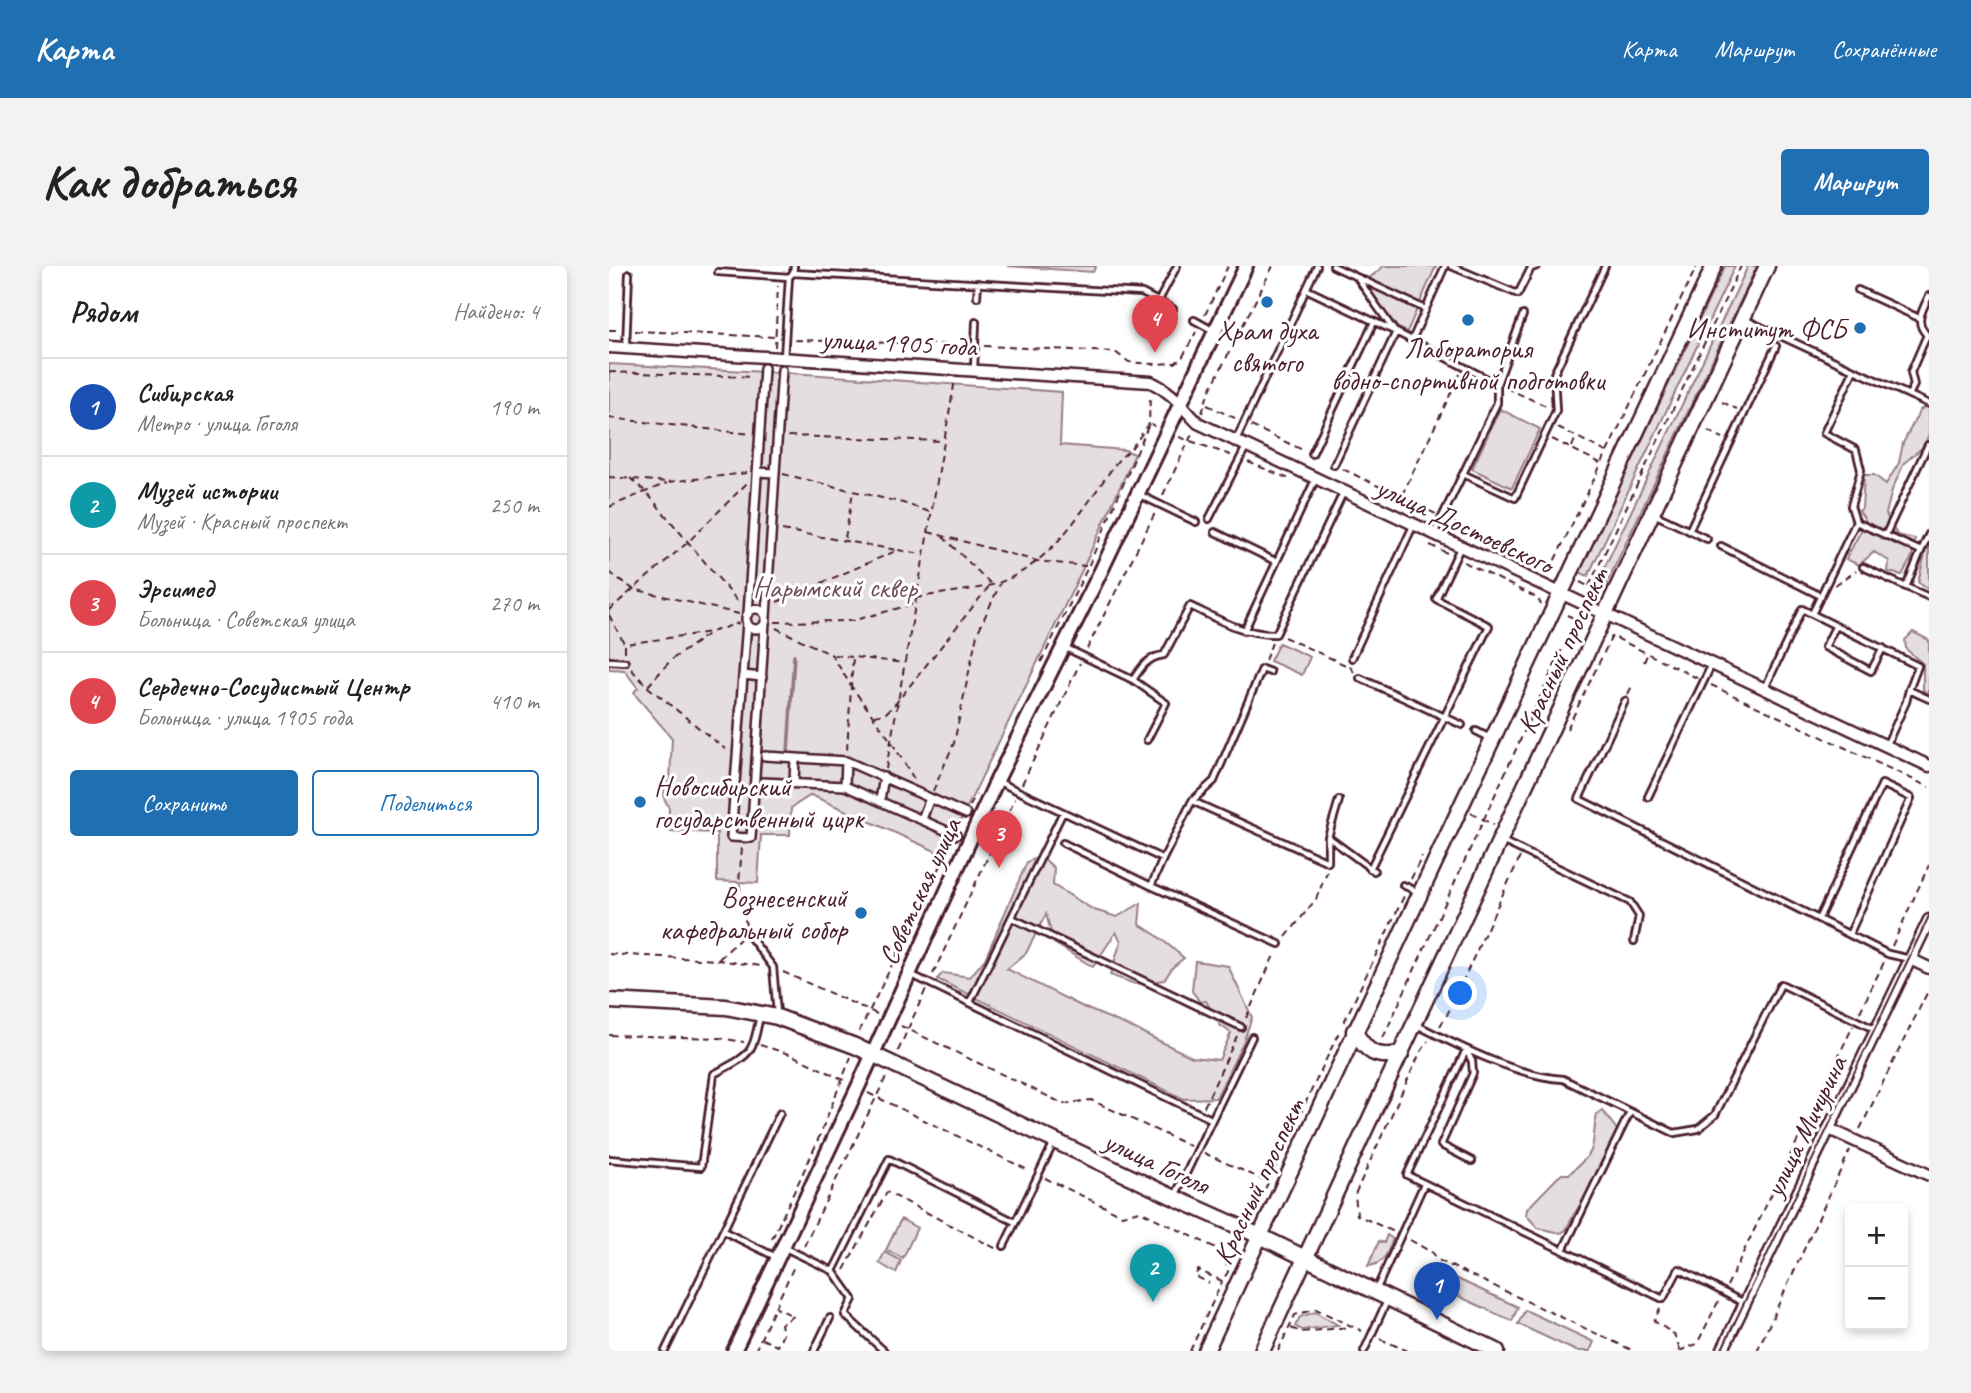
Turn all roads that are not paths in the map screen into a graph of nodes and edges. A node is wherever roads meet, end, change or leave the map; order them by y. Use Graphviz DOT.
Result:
graph roads {
  1 [pos="1177,266"];
  2 [pos="1246,266"];
  3 [pos="1317,266"];
  4 [pos="1333,266"];
  5 [pos="1445,266"];
  6 [pos="1451,266"];
  7 [pos="1537,266"];
  8 [pos="1605,266"];
  9 [pos="1714,266"];
  10 [pos="1767,266"];
  11 [pos="718,272"];
  12 [pos="792,272"];
  13 [pos="629,274"];
  14 [pos="1356,277"];
  15 [pos="978,283"];
  16 [pos="1858,289"];
  17 [pos="1308,290"];
  18 [pos="1929,296"];
  19 [pos="977,297"];
  20 [pos="1158,302"];
  21 [pos="1173,309"];
  22 [pos="1425,309"];
  23 [pos="1523,315"];
  24 [pos="1919,318"];
  25 [pos="1744,319"];
  26 [pos="1194,320"];
  27 [pos="976,322"];
  28 [pos="1374,322"];
  29 [pos="1215,331"];
  30 [pos="1396,332"];
  31 [pos="1412,340"];
  32 [pos="1776,346"];
  33 [pos="609,348"];
  34 [pos="626,348"];
  35 [pos="784,358"];
  36 [pos="764,368"];
  37 [pos="974,369"];
  38 [pos="782,370"];
  39 [pos="1854,370"];
  40 [pos="1497,384"];
  41 [pos="1909,395"];
  42 [pos="1181,402"];
  43 [pos="1929,404"];
  44 [pos="1235,442"];
  45 [pos="1927,445"];
  46 [pos="1246,447"];
  47 [pos="1312,454"];
  48 [pos="1334,465"];
  49 [pos="757,472"];
  50 [pos="775,472"];
  51 [pos="1463,474"];
  52 [pos="1313,483"];
  53 [pos="1344,492"];
  54 [pos="1139,494"];
  55 [pos="1652,513"];
  56 [pos="1209,519"];
  57 [pos="1196,522"];
  58 [pos="1856,522"];
  59 [pos="753,527"];
  60 [pos="772,527"];
  61 [pos="1411,530"];
  62 [pos="1689,531"];
  63 [pos="1215,532"];
  64 [pos="1929,534"];
  65 [pos="1434,535"];
  66 [pos="1885,536"];
  67 [pos="1707,539"];
  68 [pos="1721,546"];
  69 [pos="1921,551"];
  70 [pos="1458,552"];
  71 [pos="1275,561"];
  72 [pos="1863,567"];
  73 [pos="1906,587"];
  74 [pos="1560,594"];
  75 [pos="1822,595"];
  76 [pos="1929,597"];
  77 [pos="1812,614"];
  78 [pos="1605,615"];
  79 [pos="747,618"];
  80 [pos="765,621"];
  81 [pos="1835,627"];
  82 [pos="1244,631"];
  83 [pos="1064,647"];
  84 [pos="1883,649"];
  85 [pos="1352,658"];
  86 [pos="609,661"];
  87 [pos="625,662"];
  88 [pos="1712,665"];
  89 [pos="1270,672"];
  90 [pos="743,676"];
  91 [pos="762,677"];
  92 [pos="1360,678"];
  93 [pos="1133,680"];
  94 [pos="1764,690"];
  95 [pos="1909,690"];
  96 [pos="1929,699"];
  97 [pos="1625,701"];
  98 [pos="1445,716"];
  99 [pos="1462,725"];
  100 [pos="1476,731"];
  101 [pos="1491,738"];
  102 [pos="1147,740"];
  103 [pos="1886,746"];
  104 [pos="765,756"];
  105 [pos="795,759"];
  106 [pos="846,761"];
  107 [pos="1929,766"];
  108 [pos="884,777"];
  109 [pos="997,780"];
  110 [pos="764,782"];
  111 [pos="794,783"];
  112 [pos="845,786"];
  113 [pos="927,797"];
  114 [pos="1648,797"];
  115 [pos="880,800"];
  116 [pos="1339,800"];
  117 [pos="1192,801"];
  118 [pos="1063,812"];
  119 [pos="966,814"];
  120 [pos="922,819"];
  121 [pos="956,835"];
  122 [pos="1504,836"];
  123 [pos="1328,837"];
  124 [pos="1063,843"];
  125 [pos="1163,859"];
  126 [pos="1151,886"];
  127 [pos="1011,918"];
  128 [pos="1819,918"];
  129 [pos="1929,920"];
  130 [pos="747,933"];
  131 [pos="1850,933"];
  132 [pos="1634,941"];
  133 [pos="1279,944"];
  134 [pos="1910,959"];
  135 [pos="1929,968"];
  136 [pos="908,973"];
  137 [pos="609,1001"];
  138 [pos="970,1002"];
  139 [pos="760,1014"];
  140 [pos="777,1017"];
  141 [pos="1415,1024"];
  142 [pos="1241,1027"];
  143 [pos="1876,1030"];
  144 [pos="1354,1031"];
  145 [pos="1252,1037"];
  146 [pos="1466,1050"];
  147 [pos="872,1053"];
  148 [pos="1401,1054"];
  149 [pos="1630,1112"];
  150 [pos="781,1113"];
  151 [pos="1211,1119"];
  152 [pos="1829,1129"];
  153 [pos="1054,1141"];
  154 [pos="609,1159"];
  155 [pos="1472,1160"];
  156 [pos="1929,1175"];
  157 [pos="1424,1184"];
  158 [pos="1175,1198"];
  159 [pos="1016,1222"];
  160 [pos="723,1231"];
  161 [pos="1260,1236"];
  162 [pos="1004,1246"];
  163 [pos="1563,1250"];
  164 [pos="775,1252"];
  165 [pos="1305,1258"];
  166 [pos="833,1271"];
  167 [pos="1381,1296"];
  168 [pos="1745,1303"];
  169 [pos="830,1318"];
  170 [pos="664,1351"];
  171 [pos="734,1351"];
  172 [pos="814,1351"];
  173 [pos="884,1351"];
  174 [pos="1206,1351"];
  175 [pos="1262,1351"];
  176 [pos="1364,1351"];
  177 [pos="1497,1351"];
  178 [pos="1722,1351"];
  1 -- 20 [label="lane"];
  2 -- 29 [label="street, Советская улица"];
  3 -- 17 [label="lane"];
  4 -- 14 [label="lane"];
  5 -- 22 [label="lane"];
  6 -- 7 [label="lane"];
  8 -- 51 [label="lane"];
  9 -- 74 [label="main road, Красный проспект"];
  10 -- 25 [label="main road, Красный проспект"];
  11 -- 12 [label="lane"];
  12 -- 15 [label="lane"];
  12 -- 35 [label="lane"];
  13 -- 34 [label="lane"];
  14 -- 22 [label="lane"];
  14 -- 30 [label="lane"];
  15 -- 19 [label="lane"];
  15 -- 20 [label="lane"];
  16 -- 24 [label="lane"];
  17 -- 28 [label="lane"];
  17 -- 44 [label="lane"];
  18 -- 24 [label="lane"];
  20 -- 21 [label="lane"];
  22 -- 31 [label="lane"];
  23 -- 40 [label="lane"];
  24 -- 41 [label="lane"];
  25 -- 39 [label="lane"];
  25 -- 55 [label="main road, Красный проспект"];
  26 -- 29 [label="lane"];
  27 -- 37 [label="lane"];
  28 -- 30 [label="lane"];
  28 -- 47 [label="lane"];
  29 -- 42 [label="street, Советская улица"];
  30 -- 31 [label="lane"];
  30 -- 48 [label="lane"];
  31 -- 40 [label="lane"];
  32 -- 62 [label="lane"];
  33 -- 34 [label="street, улица 1905 года"];
  34 -- 35 [label="street, улица 1905 года"];
  35 -- 37 [label="street, улица 1905 года"];
  36 -- 49 [label="street"];
  37 -- 42 [label="street, улица 1905 года"];
  38 -- 50 [label="street"];
  39 -- 41 [label="lane"];
  39 -- 58 [label="lane"];
  40 -- 51 [label="lane"];
  41 -- 43 [label="lane"];
  42 -- 44 [label="street, улица Достоевского"];
  42 -- 54 [label="street, Советская улица"];
  44 -- 46 [label="street, улица Достоевского"];
  45 -- 66 [label="lane"];
  46 -- 52 [label="street, улица Достоевского"];
  46 -- 56 [label="lane"];
  49 -- 50 [label="street"];
  49 -- 59 [label="street"];
  50 -- 60 [label="street"];
  51 -- 65 [label="lane"];
  52 -- 53 [label="street, улица Достоевского"];
  52 -- 71 [label="lane"];
  53 -- 61 [label="street, улица Достоевского"];
  53 -- 82 [label="lane"];
  54 -- 57 [label="lane"];
  54 -- 83 [label="street, Советская улица"];
  55 -- 62 [label="lane"];
  55 -- 78 [label="main road, Красный проспект"];
  58 -- 66 [label="lane"];
  58 -- 75 [label="lane"];
  59 -- 60 [label="street"];
  59 -- 79 [label="street"];
  60 -- 80 [label="street"];
  61 -- 65 [label="street, улица Достоевского"];
  61 -- 85 [label="lane"];
  62 -- 67 [label="lane"];
  63 -- 71 [label="lane"];
  64 -- 69 [label="lane"];
  65 -- 70 [label="street, улица Достоевского"];
  66 -- 69 [label="lane"];
  68 -- 75 [label="lane"];
  69 -- 73 [label="lane"];
  70 -- 74 [label="street, улица Достоевского"];
  70 -- 98 [label="lane"];
  71 -- 82 [label="lane"];
  72 -- 73 [label="lane"];
  73 -- 76 [label="lane"];
  74 -- 78 [label="street, улица Достоевского"];
  74 -- 101 [label="main road, Красный проспект"];
  75 -- 77 [label="lane"];
  77 -- 81 [label="lane"];
  77 -- 94 [label="lane"];
  78 -- 88 [label="street, улица Достоевского"];
  78 -- 122 [label="main road, Красный проспект"];
  79 -- 80 [label="street"];
  79 -- 80 [label="street"];
  79 -- 90 [label="street"];
  80 -- 91 [label="street"];
  81 -- 84 [label="lane"];
  81 -- 84 [label="lane"];
  82 -- 93 [label="lane"];
  83 -- 93 [label="lane"];
  83 -- 109 [label="street, Советская улица"];
  84 -- 95 [label="lane"];
  86 -- 87 [label="lane"];
  88 -- 94 [label="street, улица Достоевского"];
  88 -- 114 [label="lane"];
  89 -- 117 [label="lane"];
  90 -- 91 [label="street"];
  90 -- 91 [label="street"];
  92 -- 98 [label="lane"];
  93 -- 102 [label="lane"];
  94 -- 103 [label="street, улица Достоевского"];
  95 -- 96 [label="lane"];
  95 -- 103 [label="lane"];
  97 -- 128 [label="lane"];
  98 -- 99 [label="lane"];
  98 -- 123 [label="lane"];
  100 -- 101 [label="lane"];
  101 -- 144 [label="main road, Красный проспект"];
  103 -- 107 [label="street, улица Достоевского"];
  104 -- 105 [label="street"];
  105 -- 106 [label="street"];
  105 -- 111 [label="street"];
  106 -- 108 [label="street"];
  106 -- 112 [label="street"];
  108 -- 113 [label="street"];
  108 -- 115 [label="street"];
  109 -- 118 [label="lane"];
  109 -- 136 [label="street, Советская улица"];
  110 -- 111 [label="street"];
  111 -- 112 [label="street"];
  112 -- 115 [label="street"];
  113 -- 119 [label="street"];
  113 -- 120 [label="street"];
  115 -- 120 [label="street"];
  116 -- 123 [label="lane"];
  117 -- 123 [label="lane"];
  117 -- 125 [label="lane"];
  118 -- 125 [label="lane"];
  118 -- 127 [label="lane"];
  120 -- 121 [label="street"];
  122 -- 132 [label="lane"];
  122 -- 141 [label="main road, Красный проспект"];
  124 -- 126 [label="lane"];
  125 -- 126 [label="lane"];
  126 -- 133 [label="lane"];
  127 -- 138 [label="lane"];
  127 -- 142 [label="lane"];
  128 -- 131 [label="lane"];
  128 -- 131 [label="lane"];
  129 -- 134 [label="street, улица Мичурина"];
  130 -- 140 [label="lane"];
  131 -- 134 [label="lane"];
  134 -- 135 [label="street"];
  134 -- 143 [label="street, улица Мичурина"];
  136 -- 138 [label="lane"];
  136 -- 147 [label="street, Советская улица"];
  137 -- 139 [label="main road, улица Гоголя"];
  138 -- 151 [label="lane"];
  139 -- 140 [label="main road, улица Гоголя"];
  139 -- 154 [label="lane"];
  140 -- 147 [label="main road, улица Гоголя"];
  141 -- 146 [label="lane"];
  141 -- 148 [label="main road, Красный проспект"];
  143 -- 149 [label="lane"];
  143 -- 152 [label="street, улица Мичурина"];
  144 -- 148 [label="main road"];
  144 -- 161 [label="main road, Красный проспект"];
  145 -- 151 [label="lane"];
  146 -- 149 [label="lane"];
  146 -- 155 [label="lane"];
  146 -- 157 [label="lane"];
  147 -- 153 [label="main road, улица Гоголя"];
  147 -- 164 [label="street, Советская улица"];
  148 -- 165 [label="main road, Красный проспект"];
  149 -- 163 [label="lane"];
  150 -- 160 [label="lane"];
  151 -- 158 [label="lane"];
  152 -- 156 [label="street"];
  152 -- 168 [label="street, улица Мичурина"];
  153 -- 158 [label="main road, улица Гоголя"];
  153 -- 159 [label="lane"];
  157 -- 163 [label="lane"];
  157 -- 167 [label="lane"];
  158 -- 161 [label="main road, улица Гоголя"];
  159 -- 162 [label="lane"];
  159 -- 166 [label="lane"];
  160 -- 164 [label="lane"];
  160 -- 170 [label="lane"];
  161 -- 165 [label="main road, улица Гоголя"];
  161 -- 174 [label="main road, Красный проспект"];
  163 -- 168 [label="lane"];
  164 -- 166 [label="lane"];
  164 -- 171 [label="street, Советская улица"];
  165 -- 167 [label="main road, улица Гоголя"];
  165 -- 175 [label="main road, Красный проспект"];
  166 -- 173 [label="lane"];
  167 -- 176 [label="lane"];
  167 -- 177 [label="main road, улица Гоголя"];
  168 -- 178 [label="street, улица Мичурина"];
  169 -- 172 [label="lane"];
}
